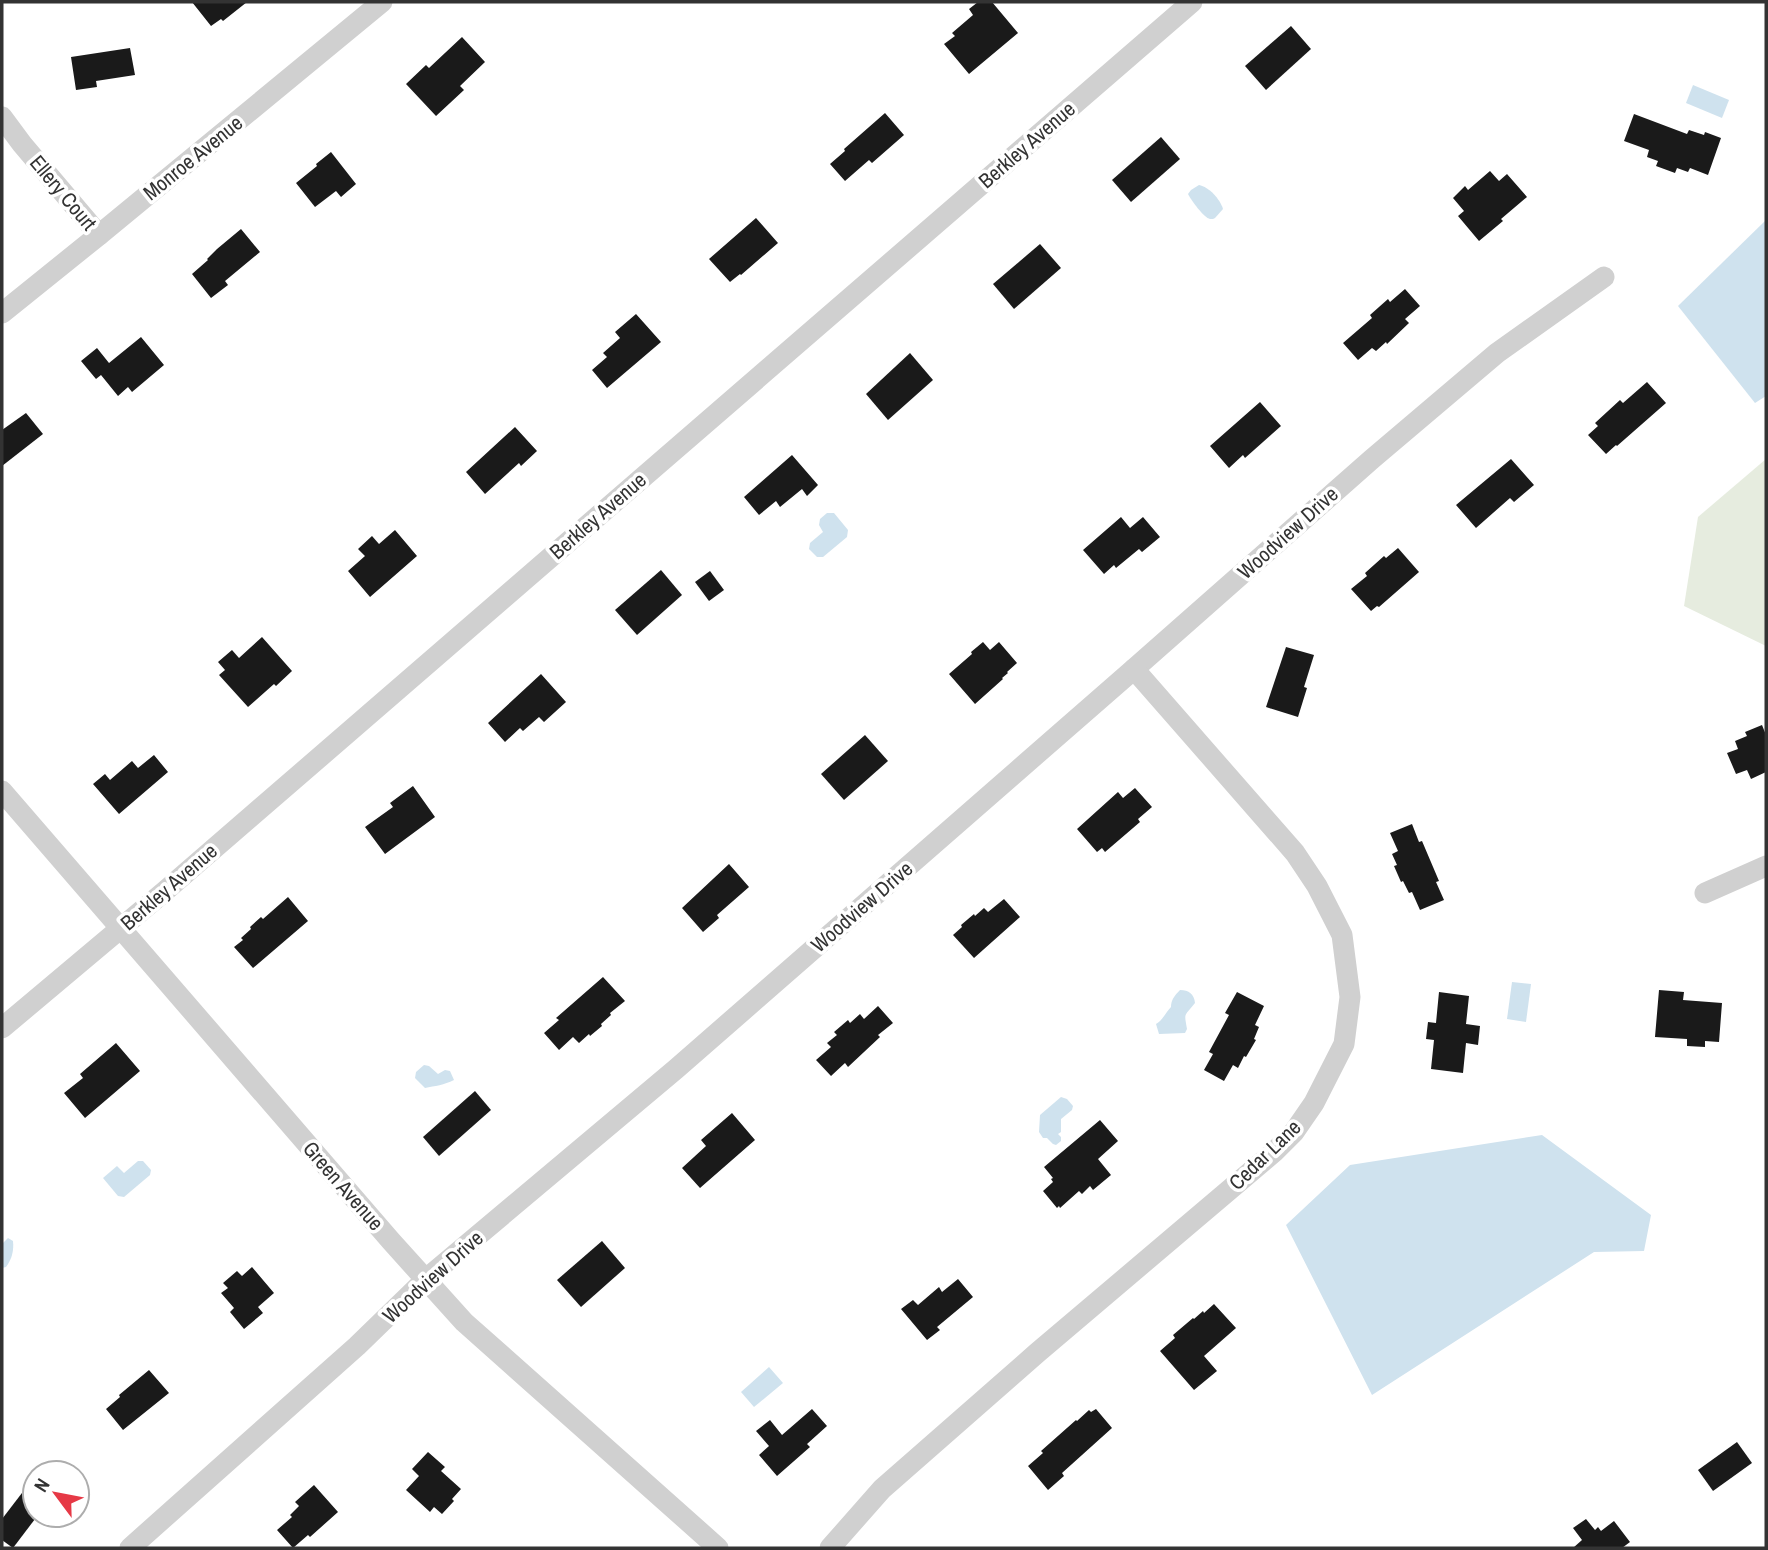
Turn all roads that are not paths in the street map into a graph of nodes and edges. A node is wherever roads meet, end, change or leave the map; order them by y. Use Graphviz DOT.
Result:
graph roads {
  1 [pos="382,2"];
  2 [pos="1192,2"];
  3 [pos="2,117"];
  4 [pos="99,235"];
  5 [pos="1604,276"];
  6 [pos="2,313"];
  7 [pos="1134,669"];
  8 [pos="2,791"];
  9 [pos="1766,866"];
  10 [pos="1705,893"];
  11 [pos="120,929"];
  12 [pos="2,1028"];
  13 [pos="426,1279"];
  14 [pos="130,1548"];
  15 [pos="718,1548"];
  16 [pos="830,1548"];
  1 -- 4 [label="street, Monroe Avenue"];
  2 -- 11 [label="street, Berkley Avenue"];
  3 -- 4 [label="street, Ellery Court"];
  4 -- 6 [label="street, Monroe Avenue"];
  5 -- 7 [label="street, Woodview Drive"];
  7 -- 13 [label="street, Woodview Drive"];
  7 -- 16 [label="street, Cedar Lane"];
  8 -- 11 [label="street, Green Avenue"];
  9 -- 10 [label="street"];
  11 -- 12 [label="street, Berkley Avenue"];
  11 -- 13 [label="street, Green Avenue"];
  13 -- 14 [label="street, Woodview Drive"];
  13 -- 15 [label="street, Green Avenue"];
}
